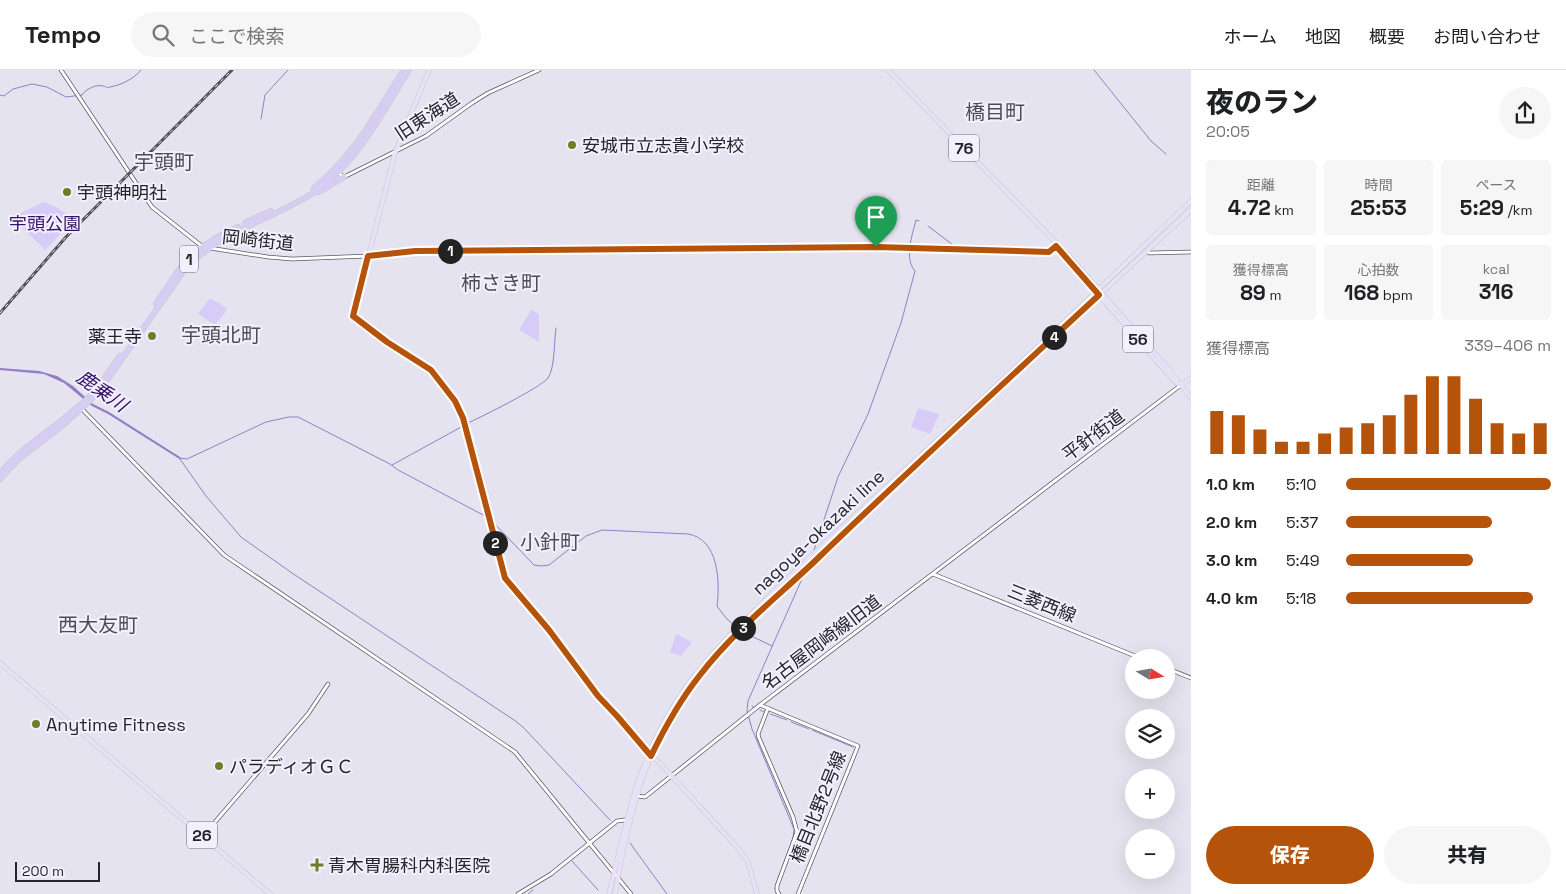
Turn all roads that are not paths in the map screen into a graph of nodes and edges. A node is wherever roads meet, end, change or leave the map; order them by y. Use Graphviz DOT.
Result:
graph roads {
  1 [pos="61,70"];
  2 [pos="404,70"];
  3 [pos="409,70"];
  4 [pos="429,70"];
  5 [pos="888,70"];
  6 [pos="537,71"];
  7 [pos="395,153"];
  8 [pos="337,172"];
  9 [pos="344,177"];
  10 [pos="314,192"];
  11 [pos="1191,201"];
  12 [pos="1191,210"];
  13 [pos="1058,246"];
  14 [pos="206,247"];
  15 [pos="1147,251"];
  16 [pos="1074,252"];
  17 [pos="1191,252"];
  18 [pos="368,256"];
  19 [pos="1069,256"];
  20 [pos="1097,291"];
  21 [pos="1101,294"];
  22 [pos="1191,378"];
  23 [pos="1181,386"];
  24 [pos="1191,398"];
  25 [pos="81,407"];
  26 [pos="0,473"];
  27 [pos="0,479"];
  28 [pos="1022,506"];
  29 [pos="829,540"];
  30 [pos="834,541"];
  31 [pos="829,547"];
  32 [pos="933,574"];
  33 [pos="1125,652"];
  34 [pos="0,663"];
  35 [pos="1175,672"];
  36 [pos="1191,678"];
  37 [pos="328,684"];
  38 [pos="760,705"];
  39 [pos="768,708"];
  40 [pos="650,754"];
  41 [pos="671,776"];
  42 [pos="637,796"];
  43 [pos="625,820"];
  44 [pos="203,836"];
  45 [pos="589,843"];
  46 [pos="614,874"];
  47 [pos="617,878"];
  48 [pos="270,894"];
  49 [pos="518,894"];
  50 [pos="609,894"];
  51 [pos="615,894"];
  52 [pos="631,894"];
  53 [pos="757,894"];
  54 [pos="779,894"];
  55 [pos="798,894"];
  1 -- 14 [label="street"];
  2 -- 8 [label="highway, 1"];
  3 -- 8 [label="highway, 1"];
  4 -- 7 [label="main road"];
  5 -- 13 [label="main road, 76"];
  6 -- 7 [label="street, 旧東海道"];
  7 -- 9 [label="street, 旧東海道"];
  7 -- 18 [label="main road"];
  8 -- 9 [label="street"];
  8 -- 10 [label="highway, 1"];
  8 -- 14 [label="highway, 1"];
  9 -- 10 [label="highway"];
  10 -- 14 [label="highway, 1"];
  11 -- 20 [label="main road, nagoya-okazaki line"];
  12 -- 15 [label="main road, nagoya-okazaki line"];
  13 -- 18 [label="street, 岡崎街道"];
  13 -- 19 [label="main road, 76"];
  13 -- 20 [label="main road, 76"];
  14 -- 18 [label="street, 岡崎街道"];
  14 -- 25 [label="highway, 1"];
  15 -- 17 [label="street"];
  15 -- 21 [label="main road, nagoya-okazaki line"];
  16 -- 19 [label="street"];
  18 -- 40 [label="main road"];
  19 -- 20 [label="main road, 76"];
  20 -- 21 [label="main road, 56"];
  20 -- 29 [label="main road, nagoya-okazaki line"];
  21 -- 23 [label="main road, 56"];
  21 -- 30 [label="main road, nagoya-okazaki line"];
  22 -- 23 [label="main road"];
  23 -- 24 [label="main road"];
  23 -- 28 [label="street, 平針街道"];
  25 -- 26 [label="highway, 1"];
  25 -- 27 [label="highway, 1"];
  25 -- 45 [label="street"];
  28 -- 32 [label="street, 名古屋岡崎線旧道"];
  29 -- 30 [label="main road"];
  29 -- 31 [label="main road"];
  29 -- 40 [label="main road, nagoya-okazaki line"];
  30 -- 31 [label="main road, nagoya-okazaki line"];
  31 -- 40 [label="main road, nagoya-okazaki line"];
  32 -- 33 [label="street, 三菱西線"];
  32 -- 38 [label="street, 名古屋岡崎線旧道"];
  34 -- 44 [label="main road, 26"];
  35 -- 36 [label="street"];
  37 -- 44 [label="street"];
  38 -- 39 [label="street, 橋目北野2号線"];
  38 -- 41 [label="street, 名古屋岡崎線旧道"];
  39 -- 54 [label="street"];
  39 -- 55 [label="street, 橋目北野2号線"];
  40 -- 41 [label="main road"];
  40 -- 42 [label="main road, nagoya-okazaki line"];
  40 -- 43 [label="main road, nagoya-okazaki line"];
  41 -- 42 [label="street, 名古屋岡崎線旧道"];
  41 -- 53 [label="main road"];
  42 -- 47 [label="main road, nagoya-okazaki line"];
  43 -- 45 [label="street"];
  43 -- 46 [label="main road, nagoya-okazaki line"];
  44 -- 48 [label="main road, 26"];
  45 -- 46 [label="street"];
  45 -- 49 [label="street"];
  46 -- 47 [label="street"];
  46 -- 50 [label="main road, nagoya-okazaki line"];
  47 -- 51 [label="main road, nagoya-okazaki line"];
  47 -- 52 [label="street"];
}
